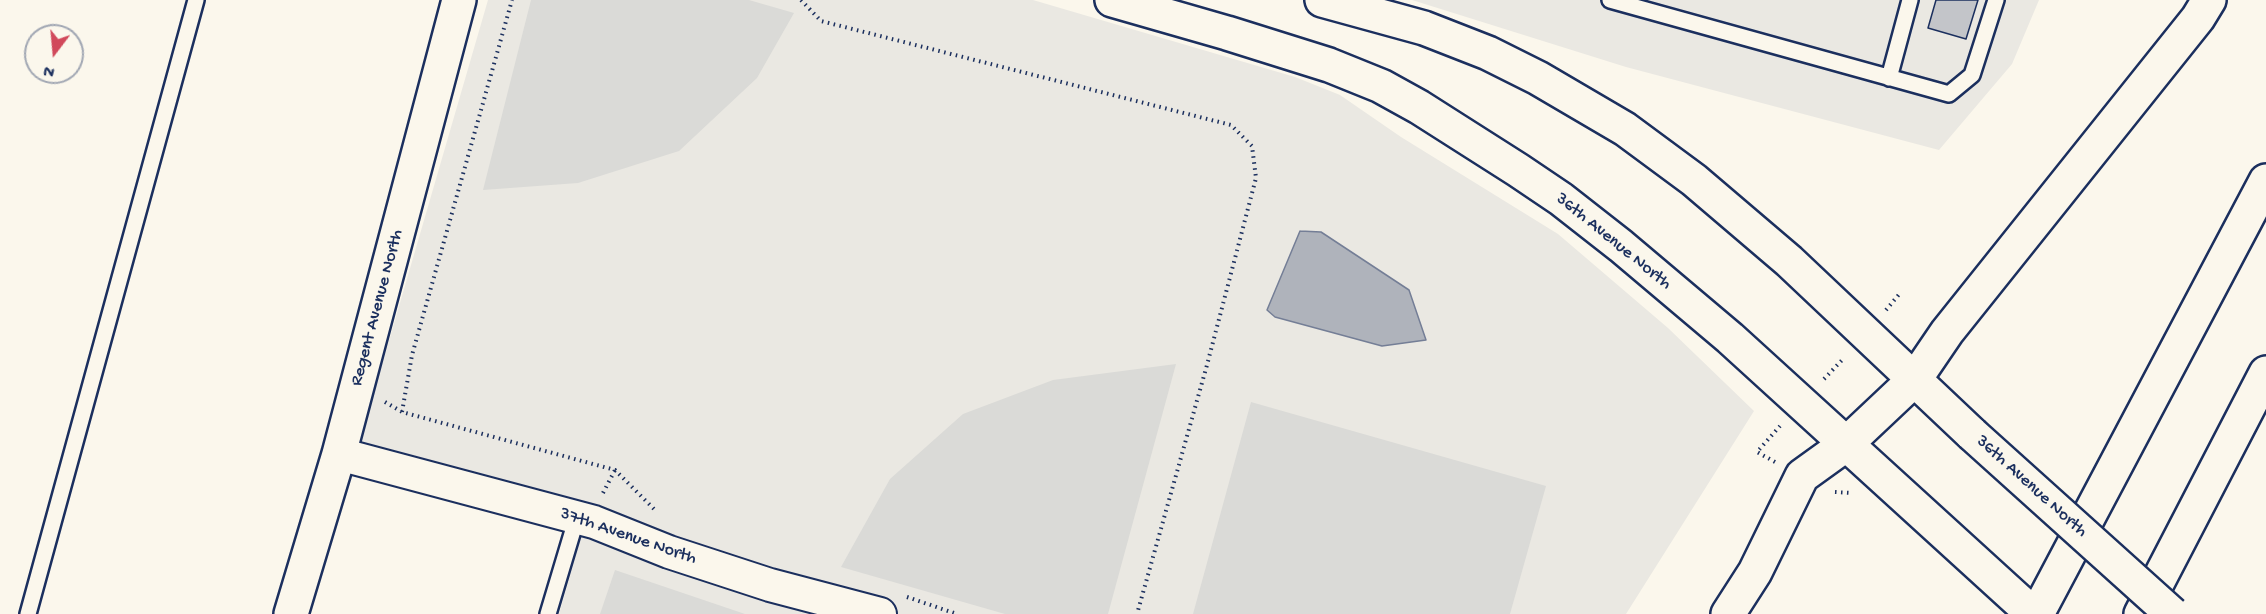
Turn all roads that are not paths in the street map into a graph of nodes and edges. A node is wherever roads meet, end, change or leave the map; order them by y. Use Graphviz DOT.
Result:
graph roads {
  1 [pos="196,0"];
  2 [pos="459,0"];
  3 [pos="1112,0"];
  4 [pos="1322,0"];
  5 [pos="1610,0"];
  6 [pos="1910,0"];
  7 [pos="1996,0"];
  8 [pos="2209,0"];
  9 [pos="1889,78"];
  10 [pos="2266,181"];
  11 [pos="2266,373"];
  12 [pos="1915,379"];
  13 [pos="1845,445"];
  14 [pos="339,454"];
  15 [pos="588,509"];
  16 [pos="891,605"];
  17 [pos="28,614"];
  18 [pos="291,614"];
  19 [pos="548,614"];
  20 [pos="1728,614"];
  21 [pos="2035,614"];
  22 [pos="2141,614"];
  23 [pos="2172,614"];
  1 -- 17 [label="lane"];
  2 -- 14 [label="main road, Regent Avenue North"];
  3 -- 13 [label="main road, 36th Avenue North"];
  4 -- 12 [label="main road, 36th Avenue North"];
  5 -- 9 [label="lane"];
  6 -- 9 [label="lane"];
  7 -- 9 [label="lane"];
  8 -- 12 [label="main road"];
  10 -- 21 [label="main road"];
  11 -- 22 [label="main road"];
  12 -- 13 [label="main road"];
  12 -- 23 [label="main road, 36th Avenue North, bridge"];
  13 -- 20 [label="main road"];
  13 -- 21 [label="main road, 36th Avenue North"];
  14 -- 15 [label="street, 37th Avenue North"];
  14 -- 18 [label="main road, Regent Avenue North"];
  15 -- 16 [label="street, 37th Avenue North"];
  15 -- 19 [label="lane"];
}
